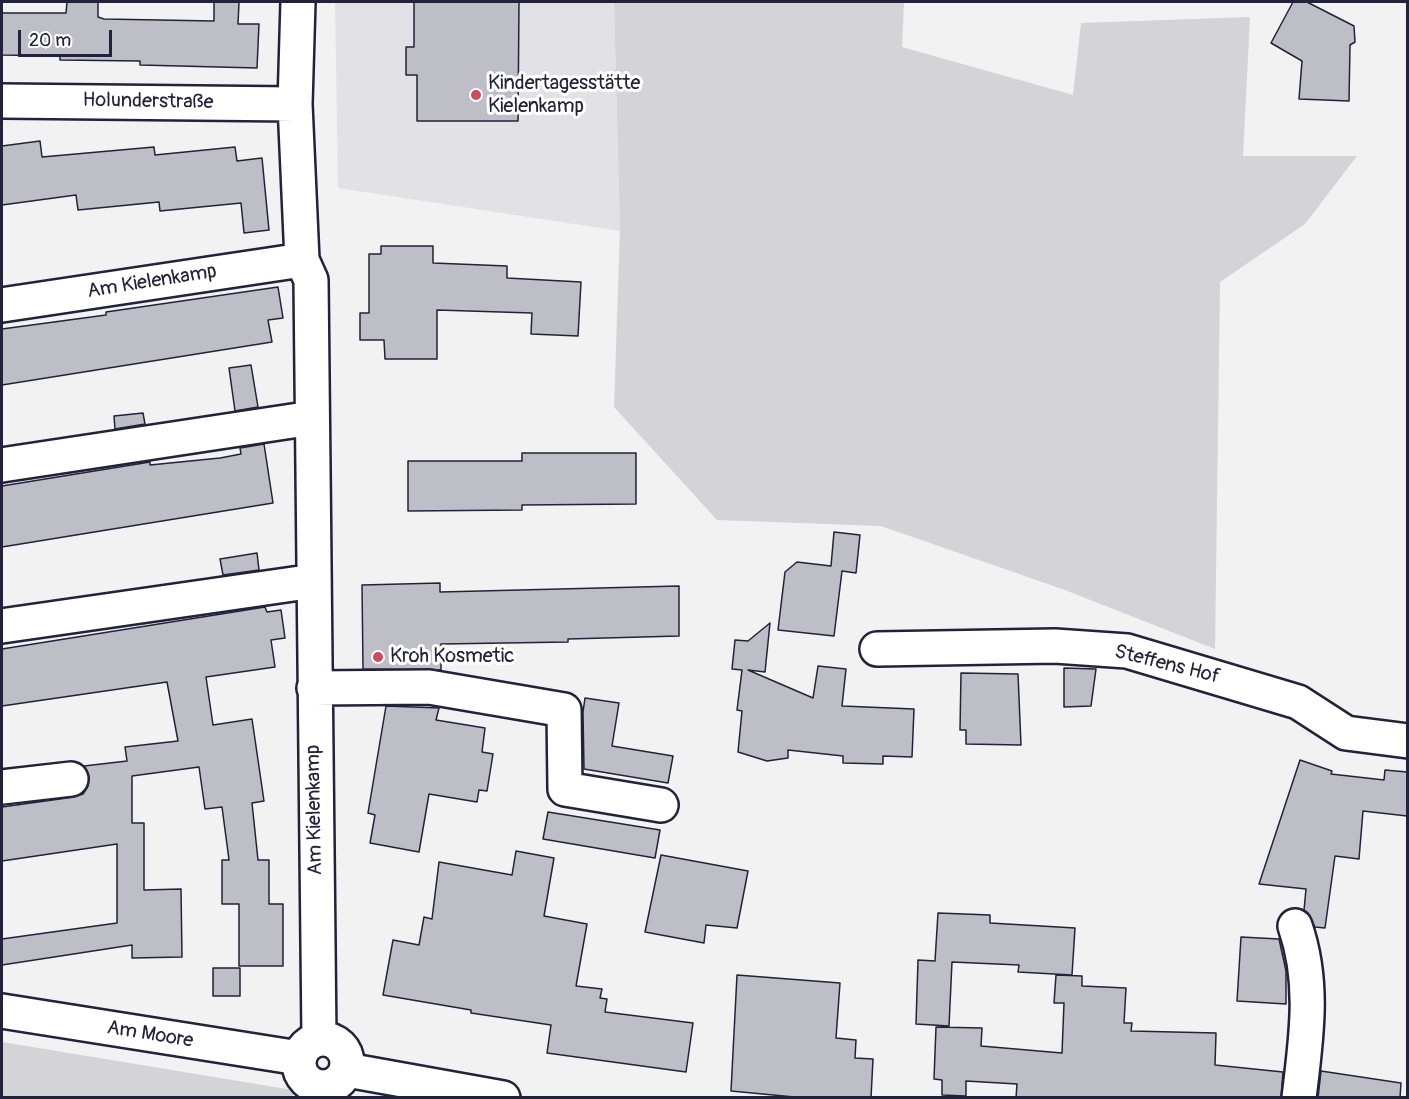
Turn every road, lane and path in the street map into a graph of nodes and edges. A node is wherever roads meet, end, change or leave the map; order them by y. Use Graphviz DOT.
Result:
graph roads {
  1 [pos="298,2"];
  2 [pos="2,101"];
  3 [pos="295,104"];
  4 [pos="302,260"];
  5 [pos="2,305"];
  6 [pos="312,418"];
  7 [pos="2,465"];
  8 [pos="314,581"];
  9 [pos="2,626"];
  10 [pos="877,649"];
  11 [pos="314,688"];
  12 [pos="1407,741"];
  13 [pos="71,778"];
  14 [pos="2,787"];
  15 [pos="661,805"];
  16 [pos="1294,926"];
  17 [pos="2,1011"];
  18 [pos="309,1048"];
  19 [pos="330,1085"];
  20 [pos="503,1098"];
  21 [pos="1299,1098"];
  1 -- 3 [label="street, Am Kielenkamp"];
  2 -- 3 [label="street, Holunderstraße"];
  3 -- 4 [label="street, Am Kielenkamp"];
  4 -- 5 [label="street, Am Kielenkamp"];
  4 -- 6 [label="street, Am Kielenkamp"];
  6 -- 7 [label="street"];
  6 -- 8 [label="street, Am Kielenkamp"];
  8 -- 9 [label="street"];
  8 -- 11 [label="street, Am Kielenkamp"];
  10 -- 12 [label="street, Steffens Hof"];
  11 -- 15 [label="street"];
  11 -- 18 [label="street, Am Kielenkamp"];
  13 -- 14 [label="street"];
  16 -- 21 [label="street"];
  17 -- 18 [label="street, Am Moore"];
  18 -- 19 [label="street"];
  18 -- 19 [label="street"];
  19 -- 20 [label="street"];
}
